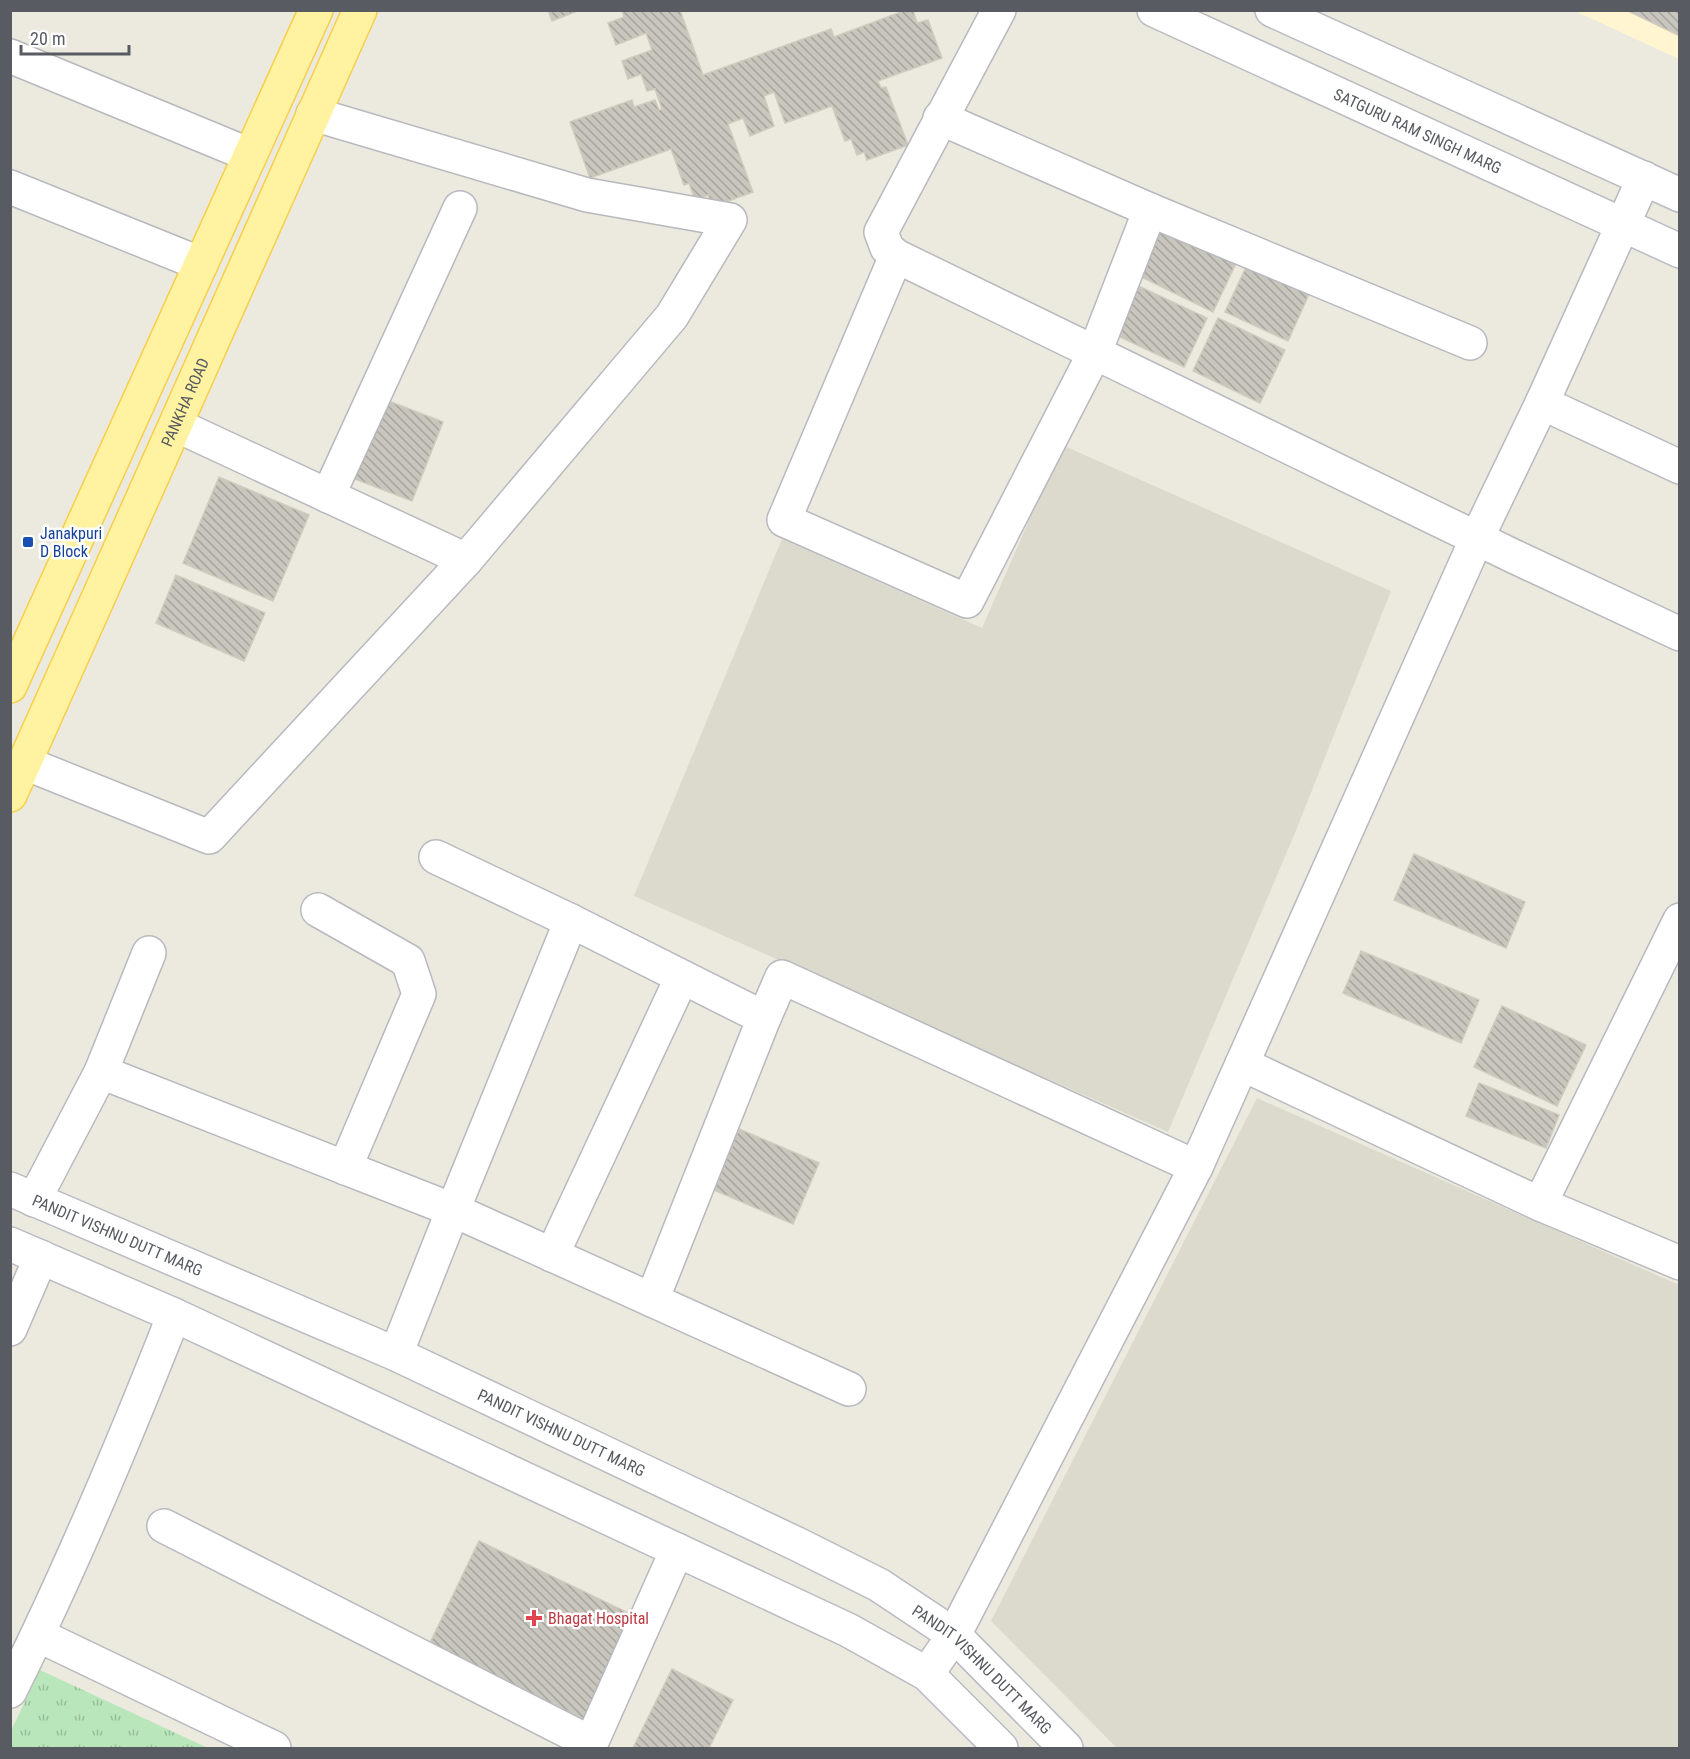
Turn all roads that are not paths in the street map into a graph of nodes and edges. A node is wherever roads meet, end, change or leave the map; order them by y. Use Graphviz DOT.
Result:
graph roads {
  1 [pos="316,10"];
  2 [pos="360,10"];
  3 [pos="999,10"];
  4 [pos="1154,10"];
  5 [pos="1272,10"];
  6 [pos="10,56"];
  7 [pos="313,114"];
  8 [pos="940,118"];
  9 [pos="250,155"];
  10 [pos="1644,178"];
  11 [pos="10,187"];
  12 [pos="1680,195"];
  13 [pos="460,208"];
  14 [pos="1150,210"];
  15 [pos="1623,225"];
  16 [pos="1680,251"];
  17 [pos="896,256"];
  18 [pos="201,264"];
  19 [pos="1470,343"];
  20 [pos="1095,352"];
  21 [pos="1542,403"];
  22 [pos="176,425"];
  23 [pos="1680,466"];
  24 [pos="328,496"];
  25 [pos="1477,538"];
  26 [pos="466,560"];
  27 [pos="1680,634"];
  28 [pos="10,686"];
  29 [pos="25,763"];
  30 [pos="10,795"];
  31 [pos="436,857"];
  32 [pos="318,910"];
  33 [pos="1680,920"];
  34 [pos="571,921"];
  35 [pos="149,952"];
  36 [pos="682,977"];
  37 [pos="764,1018"];
  38 [pos="1242,1064"];
  39 [pos="101,1072"];
  40 [pos="1196,1167"];
  41 [pos="345,1168"];
  42 [pos="22,1194"];
  43 [pos="1540,1204"];
  44 [pos="453,1210"];
  45 [pos="10,1244"];
  46 [pos="552,1255"];
  47 [pos="41,1257"];
  48 [pos="1680,1263"];
  49 [pos="652,1300"];
  50 [pos="174,1315"];
  51 [pos="10,1329"];
  52 [pos="396,1354"];
  53 [pos="849,1389"];
  54 [pos="164,1526"];
  55 [pos="677,1550"];
  56 [pos="38,1635"];
  57 [pos="954,1635"];
  58 [pos="927,1674"];
  59 [pos="10,1691"];
  60 [pos="590,1746"];
  61 [pos="274,1749"];
  62 [pos="1001,1749"];
  63 [pos="1066,1749"];
  1 -- 9 [label="main road"];
  2 -- 7 [label="main road, PANKHA ROAD"];
  3 -- 8 [label="street"];
  4 -- 15 [label="street, SATGURU RAM SINGH MARG"];
  5 -- 10 [label="street"];
  6 -- 9 [label="street"];
  7 -- 22 [label="main road, PANKHA ROAD"];
  7 -- 26 [label="street"];
  8 -- 14 [label="street"];
  8 -- 17 [label="street"];
  9 -- 18 [label="main road"];
  10 -- 12 [label="street"];
  10 -- 15 [label="street"];
  11 -- 18 [label="street"];
  13 -- 24 [label="street"];
  14 -- 19 [label="street"];
  14 -- 20 [label="street"];
  15 -- 16 [label="street, SATGURU RAM SINGH MARG"];
  15 -- 21 [label="street"];
  17 -- 20 [label="street"];
  17 -- 20 [label="street"];
  18 -- 28 [label="main road"];
  20 -- 25 [label="street"];
  21 -- 23 [label="street"];
  21 -- 25 [label="street"];
  22 -- 24 [label="street"];
  22 -- 29 [label="main road, PANKHA ROAD"];
  24 -- 26 [label="street"];
  25 -- 27 [label="street"];
  25 -- 38 [label="street"];
  26 -- 29 [label="street"];
  29 -- 30 [label="main road, PANKHA ROAD"];
  31 -- 34 [label="street"];
  32 -- 41 [label="street"];
  33 -- 43 [label="street"];
  34 -- 36 [label="street"];
  34 -- 44 [label="street"];
  35 -- 39 [label="street"];
  36 -- 37 [label="street"];
  36 -- 46 [label="street"];
  37 -- 40 [label="street"];
  37 -- 49 [label="street"];
  38 -- 40 [label="street"];
  38 -- 43 [label="street"];
  39 -- 41 [label="street"];
  39 -- 42 [label="street"];
  40 -- 57 [label="street"];
  41 -- 44 [label="street"];
  42 -- 52 [label="street, PANDIT VISHNU DUTT MARG"];
  43 -- 48 [label="street"];
  44 -- 46 [label="street"];
  44 -- 52 [label="street"];
  45 -- 47 [label="street"];
  46 -- 49 [label="street"];
  47 -- 50 [label="street"];
  47 -- 51 [label="street"];
  49 -- 53 [label="street"];
  50 -- 55 [label="street"];
  50 -- 56 [label="street"];
  52 -- 57 [label="street, PANDIT VISHNU DUTT MARG"];
  54 -- 60 [label="street"];
  55 -- 58 [label="street"];
  55 -- 60 [label="street"];
  56 -- 59 [label="street"];
  56 -- 61 [label="street"];
  57 -- 58 [label="street"];
  57 -- 63 [label="street, PANDIT VISHNU DUTT MARG"];
  58 -- 62 [label="street"];
}
